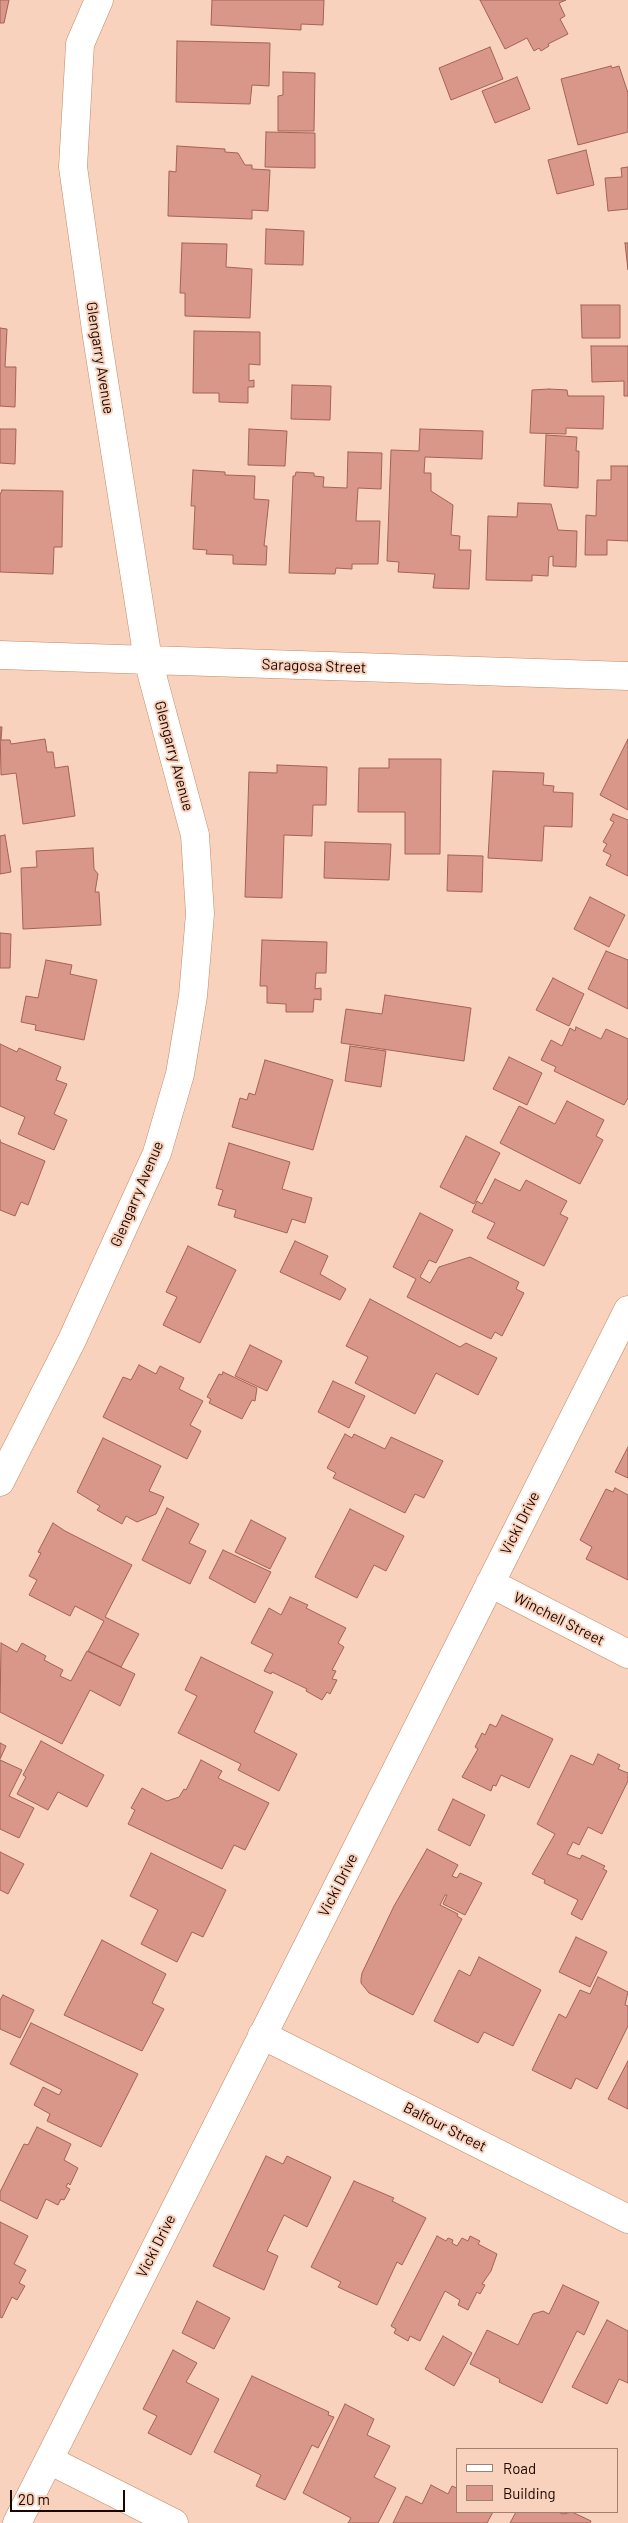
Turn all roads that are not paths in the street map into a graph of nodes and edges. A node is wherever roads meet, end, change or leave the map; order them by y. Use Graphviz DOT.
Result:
graph roads {
  1 [pos="100,0"];
  2 [pos="0,655"];
  3 [pos="148,660"];
  4 [pos="628,676"];
  5 [pos="628,1310"];
  6 [pos="0,1482"];
  7 [pos="490,1584"];
  8 [pos="628,1654"];
  9 [pos="262,2035"];
  10 [pos="628,2219"];
  11 [pos="49,2460"];
  12 [pos="16,2523"];
  13 [pos="174,2523"];
  1 -- 3 [label="street, Glengarry Avenue"];
  2 -- 3 [label="street, Saragosa Street"];
  3 -- 4 [label="street, Saragosa Street"];
  3 -- 6 [label="street, Glengarry Avenue"];
  5 -- 7 [label="street, Vicki Drive"];
  7 -- 8 [label="street, Winchell Street"];
  7 -- 9 [label="street, Vicki Drive"];
  9 -- 10 [label="street, Balfour Street"];
  9 -- 11 [label="street, Vicki Drive"];
  11 -- 12 [label="street"];
  11 -- 13 [label="street"];
}
